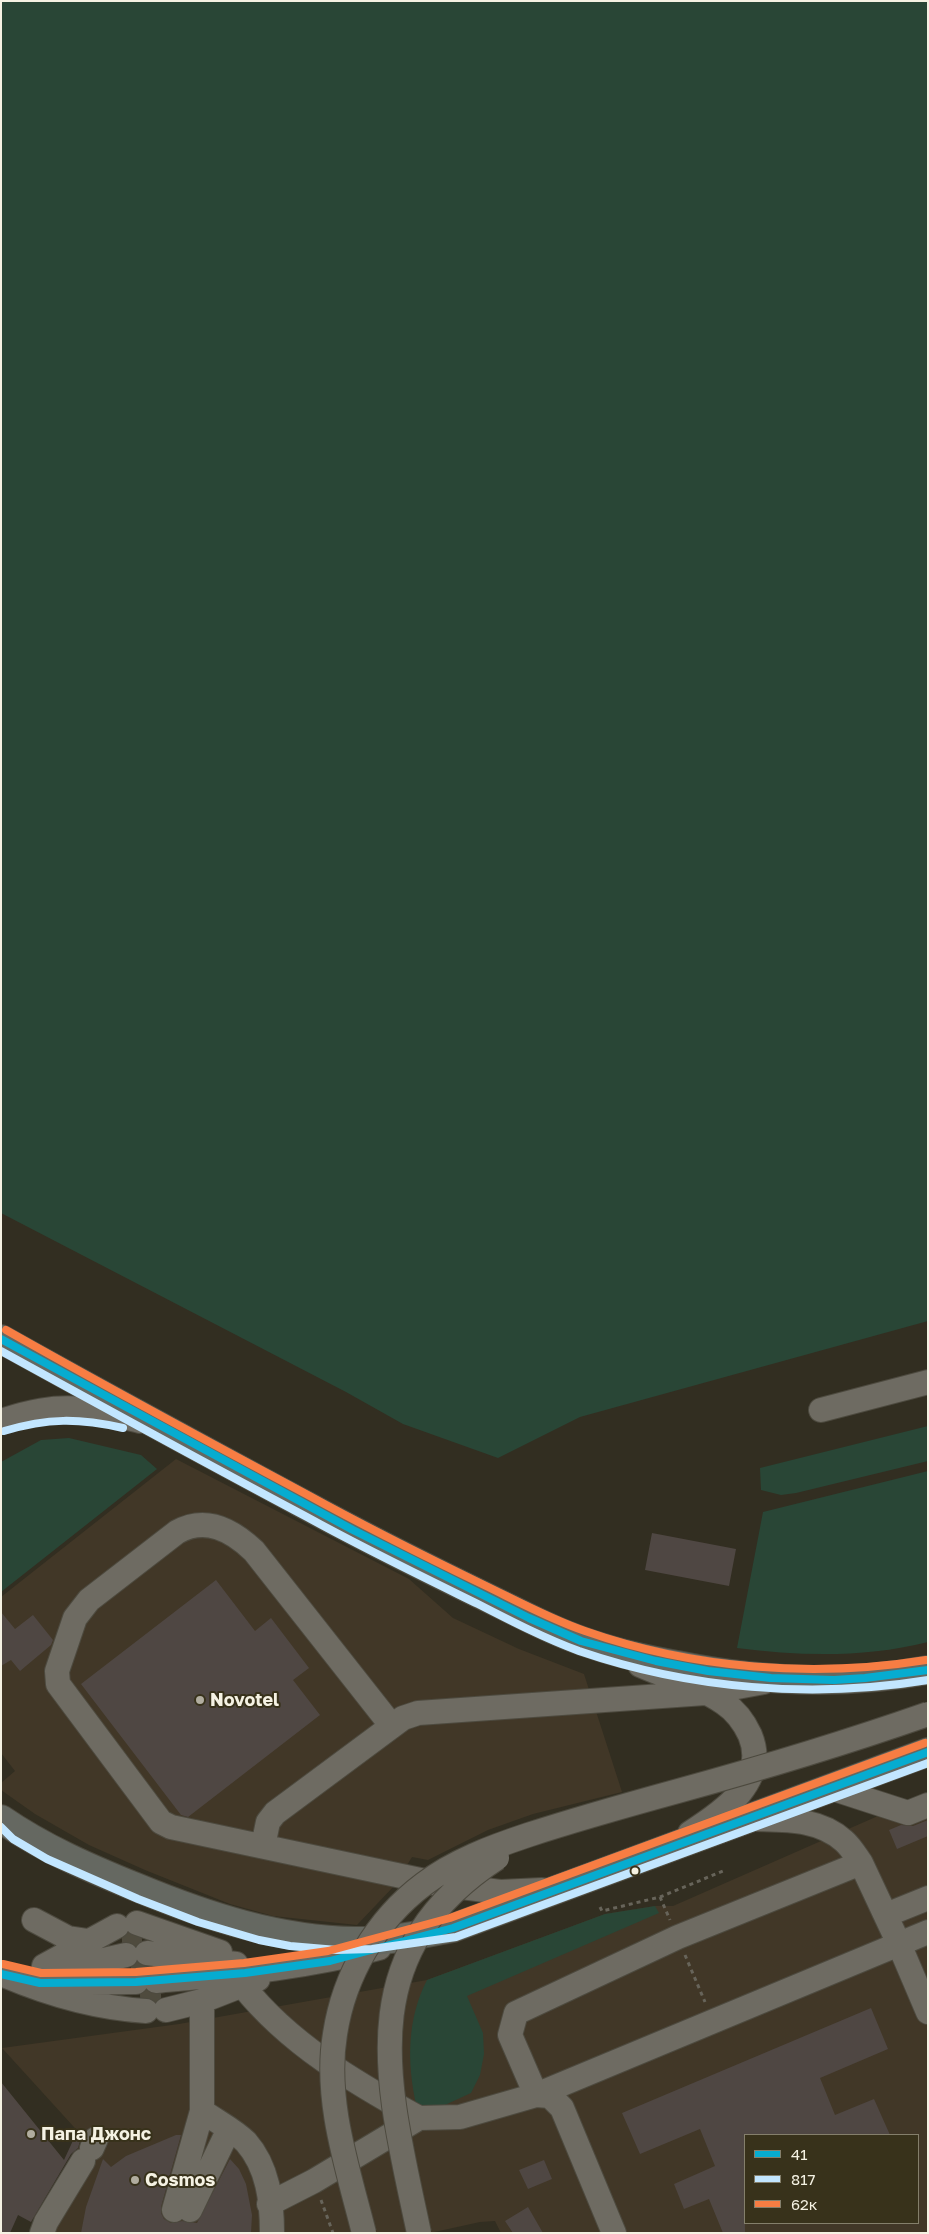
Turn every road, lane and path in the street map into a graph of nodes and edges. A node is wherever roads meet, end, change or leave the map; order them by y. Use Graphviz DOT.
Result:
graph roads {
  1 [pos="1,1339"];
  2 [pos="1,1348"];
  3 [pos="52,1368"];
  4 [pos="928,1382"];
  5 [pos="820,1410"];
  6 [pos="1,1420"];
  7 [pos="154,1424"];
  8 [pos="593,1645"];
  9 [pos="928,1670"];
  10 [pos="780,1679"];
  11 [pos="705,1693"];
  12 [pos="928,1714"];
  13 [pos="391,1725"];
  14 [pos="928,1752"];
  15 [pos="831,1788"];
  16 [pos="928,1805"];
  17 [pos="751,1819"];
  18 [pos="7,1820"];
  19 [pos="563,1824"];
  20 [pos="263,1846"];
  21 [pos="666,1849"];
  22 [pos="861,1863"];
  23 [pos="724,1871"];
  24 [pos="561,1888"];
  25 [pos="660,1897"];
  26 [pos="928,1898"];
  27 [pos="600,1907"];
  28 [pos="886,1915"];
  29 [pos="34,1920"];
  30 [pos="453,1928"];
  31 [pos="928,1932"];
  32 [pos="678,1937"];
  33 [pos="88,1941"];
  34 [pos="899,1944"];
  35 [pos="141,1968"];
  36 [pos="258,1974"];
  37 [pos="4,1975"];
  38 [pos="39,1976"];
  39 [pos="202,2001"];
  40 [pos="928,2012"];
  41 [pos="714,2021"];
  42 [pos="536,2095"];
  43 [pos="202,2111"];
  44 [pos="419,2118"];
  45 [pos="229,2129"];
  46 [pos="90,2150"];
  47 [pos="314,2181"];
  48 [pos="269,2204"];
  49 [pos="42,2233"];
  50 [pos="272,2233"];
  51 [pos="333,2233"];
  52 [pos="364,2233"];
  53 [pos="419,2233"];
  54 [pos="614,2233"];
  1 -- 3 [label="main road"];
  2 -- 3 [label="street"];
  3 -- 7 [label="main road"];
  4 -- 5 [label="street"];
  6 -- 7 [label="street"];
  7 -- 8 [label="main road"];
  8 -- 10 [label="main road"];
  8 -- 11 [label="street"];
  9 -- 10 [label="main road"];
  10 -- 11 [label="street"];
  11 -- 13 [label="street"];
  11 -- 21 [label="street"];
  12 -- 19 [label="street, bridge"];
  13 -- 20 [label="street"];
  13 -- 20 [label="street"];
  14 -- 15 [label="main road"];
  15 -- 16 [label="street"];
  15 -- 17 [label="main road"];
  17 -- 21 [label="main road"];
  17 -- 22 [label="street"];
  18 -- 30 [label="main road"];
  19 -- 52 [label="street, bridge"];
  19 -- 53 [label="street, bridge"];
  20 -- 24 [label="street"];
  21 -- 24 [label="main road"];
  22 -- 28 [label="street"];
  22 -- 32 [label="street"];
  23 -- 25 [label="path"];
  24 -- 30 [label="main road"];
  25 -- 27 [label="path"];
  25 -- 32 [label="path"];
  26 -- 28 [label="street"];
  28 -- 34 [label="street"];
  29 -- 33 [label="street"];
  30 -- 36 [label="street"];
  31 -- 34 [label="street"];
  32 -- 41 [label="path"];
  32 -- 42 [label="street"];
  33 -- 35 [label="street"];
  33 -- 38 [label="street"];
  34 -- 40 [label="street"];
  34 -- 41 [label="street"];
  35 -- 36 [label="street"];
  35 -- 36 [label="street"];
  35 -- 37 [label="street"];
  35 -- 37 [label="street"];
  35 -- 38 [label="street"];
  35 -- 38 [label="street"];
  35 -- 39 [label="street"];
  36 -- 39 [label="street"];
  36 -- 44 [label="street"];
  37 -- 38 [label="street"];
  39 -- 43 [label="street"];
  41 -- 42 [label="street"];
  42 -- 44 [label="street"];
  42 -- 54 [label="street"];
  43 -- 45 [label="street"];
  43 -- 45 [label="street"];
  44 -- 47 [label="street"];
  45 -- 48 [label="street"];
  46 -- 49 [label="street"];
  47 -- 48 [label="street"];
  47 -- 51 [label="path"];
  48 -- 50 [label="street"];
}
